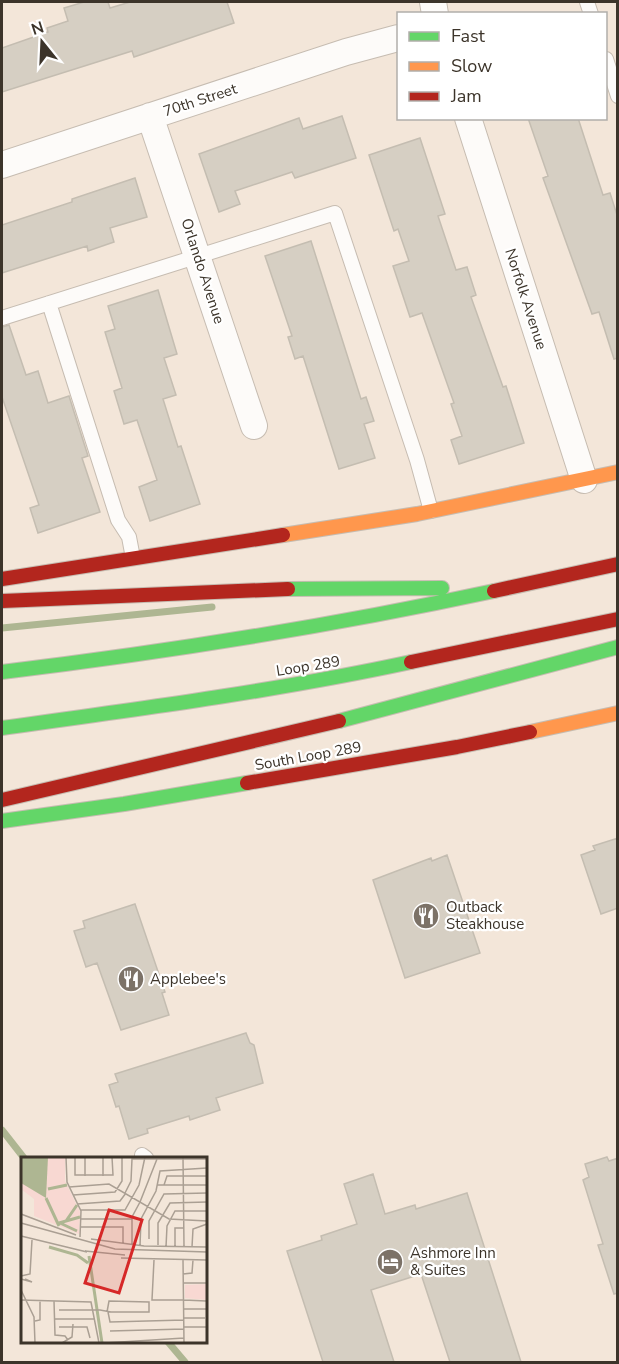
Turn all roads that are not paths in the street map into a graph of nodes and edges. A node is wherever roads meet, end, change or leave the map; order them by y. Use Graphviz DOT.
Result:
graph roads {
  1 [pos="397,39"];
  2 [pos="607,62"];
  3 [pos="618,96"];
  4 [pos="150,116"];
  5 [pos="469,120"];
  6 [pos="2,165"];
  7 [pos="198,256"];
  8 [pos="49,303"];
  9 [pos="2,318"];
  10 [pos="254,426"];
  11 [pos="618,472"];
  12 [pos="584,480"];
  13 [pos="431,511"];
  14 [pos="133,558"];
  15 [pos="618,564"];
  16 [pos="2,579"];
  17 [pos="501,590"];
  18 [pos="2,601"];
  19 [pos="618,619"];
  20 [pos="618,647"];
  21 [pos="2,672"];
  22 [pos="618,713"];
  23 [pos="2,728"];
  24 [pos="2,800"];
  25 [pos="2,820"];
  1 -- 4 [label="street, 70th Street"];
  2 -- 3 [label="lane"];
  4 -- 6 [label="street, 70th Street"];
  4 -- 7 [label="street, Orlando Avenue"];
  5 -- 12 [label="street, Norfolk Avenue"];
  7 -- 8 [label="lane"];
  7 -- 10 [label="street, Orlando Avenue"];
  7 -- 13 [label="lane"];
  8 -- 9 [label="lane"];
  8 -- 14 [label="lane"];
  11 -- 12 [label="main road"];
  12 -- 13 [label="main road"];
  13 -- 14 [label="main road"];
  14 -- 16 [label="main road"];
  15 -- 17 [label="main road"];
  17 -- 18 [label="main road"];
  17 -- 21 [label="main road"];
  19 -- 23 [label="main road, Loop 289"];
  20 -- 24 [label="main road"];
  22 -- 25 [label="main road, South Loop 289"];
}
